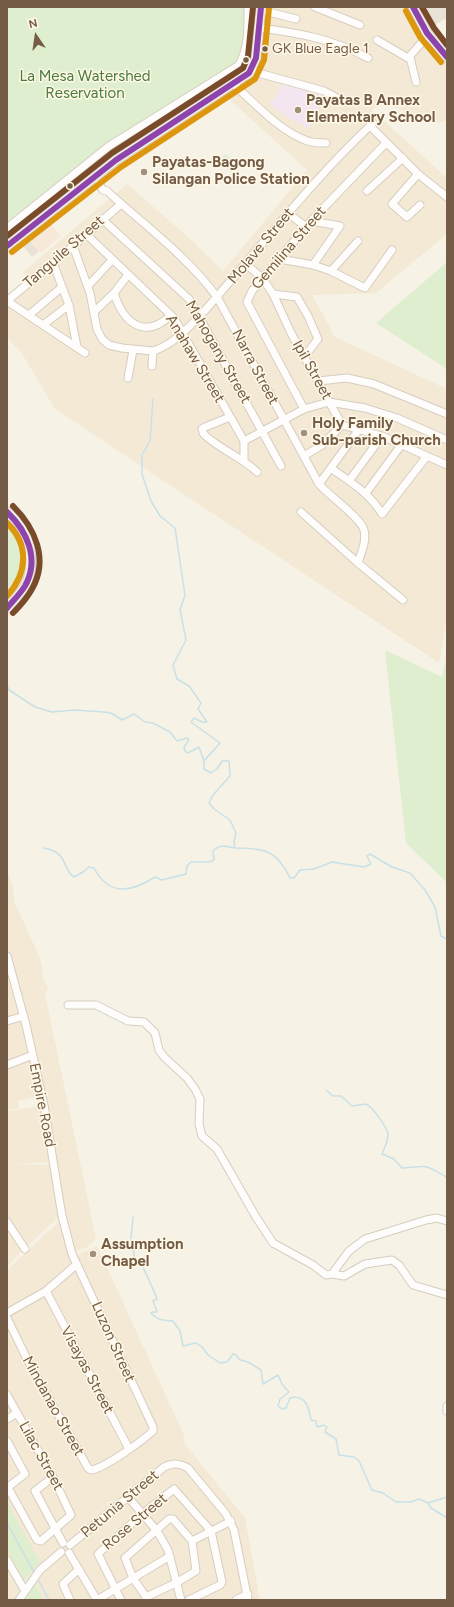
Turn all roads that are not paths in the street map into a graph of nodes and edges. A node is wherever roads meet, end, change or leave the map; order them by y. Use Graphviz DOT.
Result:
graph roads {
  1 [pos="248,7"];
  2 [pos="315,7"];
  3 [pos="413,7"];
  4 [pos="261,9"];
  5 [pos="296,19"];
  6 [pos="360,25"];
  7 [pos="260,28"];
  8 [pos="430,37"];
  9 [pos="376,40"];
  10 [pos="410,57"];
  11 [pos="368,58"];
  12 [pos="447,58"];
  13 [pos="251,70"];
  14 [pos="416,82"];
  15 [pos="233,84"];
  16 [pos="339,99"];
  17 [pos="386,143"];
  18 [pos="326,144"];
  19 [pos="403,158"];
  20 [pos="418,174"];
  21 [pos="96,180"];
  22 [pos="367,191"];
  23 [pos="447,197"];
  24 [pos="120,204"];
  25 [pos="420,205"];
  26 [pos="288,213"];
  27 [pos="102,219"];
  28 [pos="311,221"];
  29 [pos="306,227"];
  30 [pos="7,228"];
  31 [pos="86,234"];
  32 [pos="358,241"];
  33 [pos="7,246"];
  34 [pos="72,246"];
  35 [pos="392,250"];
  36 [pos="112,260"];
  37 [pos="280,260"];
  38 [pos="53,263"];
  39 [pos="246,263"];
  40 [pos="313,265"];
  41 [pos="331,272"];
  42 [pos="128,275"];
  43 [pos="262,279"];
  44 [pos="88,286"];
  45 [pos="62,287"];
  46 [pos="114,293"];
  47 [pos="273,294"];
  48 [pos="218,297"];
  49 [pos="7,301"];
  50 [pos="69,305"];
  51 [pos="94,312"];
  52 [pos="29,315"];
  53 [pos="171,315"];
  54 [pos="200,316"];
  55 [pos="43,325"];
  56 [pos="183,334"];
  57 [pos="77,347"];
  58 [pos="133,350"];
  59 [pos="153,351"];
  60 [pos="85,352"];
  61 [pos="304,356"];
  62 [pos="152,366"];
  63 [pos="128,378"];
  64 [pos="318,381"];
  65 [pos="329,402"];
  66 [pos="304,409"];
  67 [pos="447,414"];
  68 [pos="230,417"];
  69 [pos="284,420"];
  70 [pos="342,425"];
  71 [pos="360,428"];
  72 [pos="263,431"];
  73 [pos="382,436"];
  74 [pos="447,440"];
  75 [pos="244,441"];
  76 [pos="402,444"];
  77 [pos="304,456"];
  78 [pos="428,456"];
  79 [pos="244,460"];
  80 [pos="447,465"];
  81 [pos="281,466"];
  82 [pos="332,469"];
  83 [pos="257,472"];
  84 [pos="349,481"];
  85 [pos="319,484"];
  86 [pos="366,493"];
  87 [pos="7,512"];
  88 [pos="301,512"];
  89 [pos="358,563"];
  90 [pos="403,600"];
  91 [pos="7,608"];
  92 [pos="7,956"];
  93 [pos="68,1005"];
  94 [pos="24,1016"];
  95 [pos="7,1021"];
  96 [pos="32,1055"];
  97 [pos="7,1065"];
  98 [pos="447,1221"];
  99 [pos="7,1222"];
  100 [pos="25,1249"];
  101 [pos="72,1254"];
  102 [pos="77,1264"];
  103 [pos="332,1274"];
  104 [pos="46,1292"];
  105 [pos="447,1294"];
  106 [pos="8,1309"];
  107 [pos="7,1318"];
  108 [pos="7,1395"];
  109 [pos="447,1406"];
  110 [pos="447,1411"];
  111 [pos="17,1413"];
  112 [pos="7,1419"];
  113 [pos="7,1441"];
  114 [pos="129,1449"];
  115 [pos="53,1477"];
  116 [pos="7,1487"];
  117 [pos="128,1497"];
  118 [pos="142,1514"];
  119 [pos="231,1521"];
  120 [pos="55,1529"];
  121 [pos="211,1531"];
  122 [pos="157,1532"];
  123 [pos="192,1540"];
  124 [pos="67,1544"];
  125 [pos="61,1552"];
  126 [pos="69,1553"];
  127 [pos="170,1556"];
  128 [pos="7,1560"];
  129 [pos="79,1569"];
  130 [pos="9,1570"];
  131 [pos="133,1578"];
  132 [pos="176,1584"];
  133 [pos="116,1590"];
  134 [pos="25,1591"];
  135 [pos="248,1597"];
  136 [pos="19,1600"];
  137 [pos="70,1600"];
  138 [pos="97,1600"];
  139 [pos="122,1600"];
  140 [pos="181,1600"];
  141 [pos="190,1600"];
  142 [pos="236,1600"];
  1 -- 30 [label="street"];
  2 -- 6 [label="street"];
  3 -- 8 [label="main road"];
  4 -- 5 [label="street"];
  4 -- 7 [label="main road"];
  7 -- 11 [label="street"];
  7 -- 13 [label="main road"];
  8 -- 10 [label="street"];
  8 -- 12 [label="main road"];
  9 -- 10 [label="street"];
  10 -- 14 [label="street"];
  13 -- 15 [label="main road"];
  13 -- 16 [label="street"];
  15 -- 18 [label="street"];
  15 -- 21 [label="main road"];
  17 -- 19 [label="street"];
  17 -- 26 [label="street, Molave Street"];
  17 -- 28 [label="street, Gemilina Street"];
  19 -- 20 [label="street"];
  19 -- 22 [label="street"];
  20 -- 23 [label="street"];
  20 -- 25 [label="street"];
  21 -- 24 [label="street, Narra Street"];
  21 -- 33 [label="main road"];
  24 -- 27 [label="street, Tanguile Street"];
  24 -- 48 [label="street, Narra Street"];
  26 -- 29 [label="street"];
  26 -- 39 [label="street, Molave Street"];
  27 -- 31 [label="street, Tanguile Street"];
  27 -- 54 [label="street, Mahogany Street"];
  28 -- 29 [label="street, Gemilina Street"];
  28 -- 40 [label="street"];
  29 -- 37 [label="street, Gemilina Street"];
  31 -- 34 [label="street, Tanguile Street"];
  31 -- 36 [label="street, Anahaw Street"];
  32 -- 41 [label="street"];
  34 -- 38 [label="street, Tanguile Street"];
  34 -- 44 [label="street"];
  35 -- 41 [label="street"];
  36 -- 42 [label="street, Anahaw Street"];
  36 -- 44 [label="street"];
  37 -- 40 [label="street"];
  37 -- 43 [label="street, Gemilina Street"];
  38 -- 45 [label="street"];
  38 -- 49 [label="street, Tanguile Street"];
  39 -- 43 [label="street, Ipil Street"];
  39 -- 48 [label="street, Molave Street"];
  40 -- 41 [label="street"];
  42 -- 46 [label="street"];
  42 -- 53 [label="street, Anahaw Street"];
  43 -- 47 [label="street, Ipil Street"];
  43 -- 66 [label="street, Gemilina Street"];
  44 -- 51 [label="street"];
  45 -- 50 [label="street"];
  45 -- 52 [label="street"];
  46 -- 51 [label="street"];
  46 -- 53 [label="street"];
  47 -- 61 [label="street, Ipil Street"];
  47 -- 61 [label="street"];
  48 -- 54 [label="street, Molave Street"];
  48 -- 69 [label="street, Narra Street"];
  49 -- 52 [label="street"];
  50 -- 55 [label="street"];
  50 -- 57 [label="street"];
  51 -- 58 [label="street"];
  52 -- 55 [label="street"];
  53 -- 56 [label="street, Anahaw Street"];
  54 -- 56 [label="street, Molave Street"];
  54 -- 72 [label="street, Mahogany Street"];
  55 -- 57 [label="street"];
  56 -- 59 [label="street, Molave Street"];
  56 -- 68 [label="street, Anahaw Street"];
  57 -- 60 [label="street"];
  58 -- 59 [label="street"];
  58 -- 63 [label="street"];
  59 -- 62 [label="street"];
  61 -- 64 [label="street, Ipil Street"];
  64 -- 65 [label="street, Ipil Street"];
  64 -- 67 [label="street"];
  65 -- 66 [label="street"];
  65 -- 70 [label="street, Ipil Street"];
  65 -- 74 [label="street"];
  66 -- 69 [label="street"];
  68 -- 75 [label="street, Anahaw Street"];
  68 -- 79 [label="street"];
  69 -- 72 [label="street"];
  69 -- 77 [label="street, Narra Street"];
  70 -- 71 [label="street"];
  70 -- 77 [label="street"];
  71 -- 73 [label="street"];
  71 -- 82 [label="street"];
  72 -- 75 [label="street"];
  72 -- 81 [label="street, Mahogany Street"];
  73 -- 76 [label="street"];
  73 -- 84 [label="street"];
  75 -- 79 [label="street"];
  76 -- 78 [label="street"];
  76 -- 86 [label="street"];
  77 -- 85 [label="street, Narra Street"];
  78 -- 80 [label="street"];
  78 -- 86 [label="street"];
  79 -- 83 [label="street"];
  82 -- 84 [label="street"];
  82 -- 85 [label="street"];
  84 -- 86 [label="street"];
  85 -- 89 [label="street, Narra Street"];
  87 -- 91 [label="main road"];
  88 -- 89 [label="street"];
  89 -- 90 [label="street"];
  92 -- 94 [label="street, Empire Road"];
  93 -- 103 [label="street"];
  94 -- 95 [label="street"];
  94 -- 96 [label="street, Empire Road"];
  96 -- 97 [label="street"];
  96 -- 101 [label="street, Empire Road"];
  98 -- 103 [label="street"];
  99 -- 100 [label="street"];
  101 -- 102 [label="street, Luzon Street"];
  102 -- 104 [label="street"];
  102 -- 114 [label="street, Luzon Street"];
  103 -- 105 [label="street"];
  104 -- 106 [label="street"];
  104 -- 114 [label="street, Visayas Street"];
  107 -- 114 [label="street, Mindanao Street"];
  108 -- 111 [label="street, Lilac Street"];
  109 -- 110 [label="street"];
  111 -- 112 [label="street"];
  111 -- 115 [label="street, Lilac Street"];
  113 -- 116 [label="street"];
  115 -- 120 [label="street, Lilac Street"];
  115 -- 120 [label="street"];
  116 -- 120 [label="street"];
  117 -- 118 [label="street"];
  117 -- 119 [label="street, Petunia Street"];
  117 -- 124 [label="street, Petunia Street"];
  118 -- 121 [label="street, Rose Street"];
  118 -- 122 [label="street"];
  118 -- 133 [label="street, Rose Street"];
  119 -- 121 [label="street"];
  119 -- 135 [label="street, Petunia Street"];
  120 -- 124 [label="street"];
  121 -- 123 [label="street"];
  121 -- 141 [label="street, Rose Street"];
  122 -- 123 [label="street"];
  122 -- 127 [label="street"];
  122 -- 131 [label="street"];
  123 -- 132 [label="street"];
  124 -- 125 [label="street"];
  124 -- 126 [label="street"];
  125 -- 126 [label="street"];
  125 -- 134 [label="street"];
  126 -- 129 [label="street"];
  127 -- 131 [label="street"];
  127 -- 132 [label="street"];
  128 -- 130 [label="street"];
  129 -- 137 [label="street"];
  129 -- 138 [label="street"];
  130 -- 134 [label="street"];
  131 -- 132 [label="street"];
  131 -- 133 [label="street"];
  132 -- 140 [label="street"];
  133 -- 138 [label="street"];
  133 -- 139 [label="street, Rose Street"];
  134 -- 136 [label="street"];
  135 -- 142 [label="street"];
}
